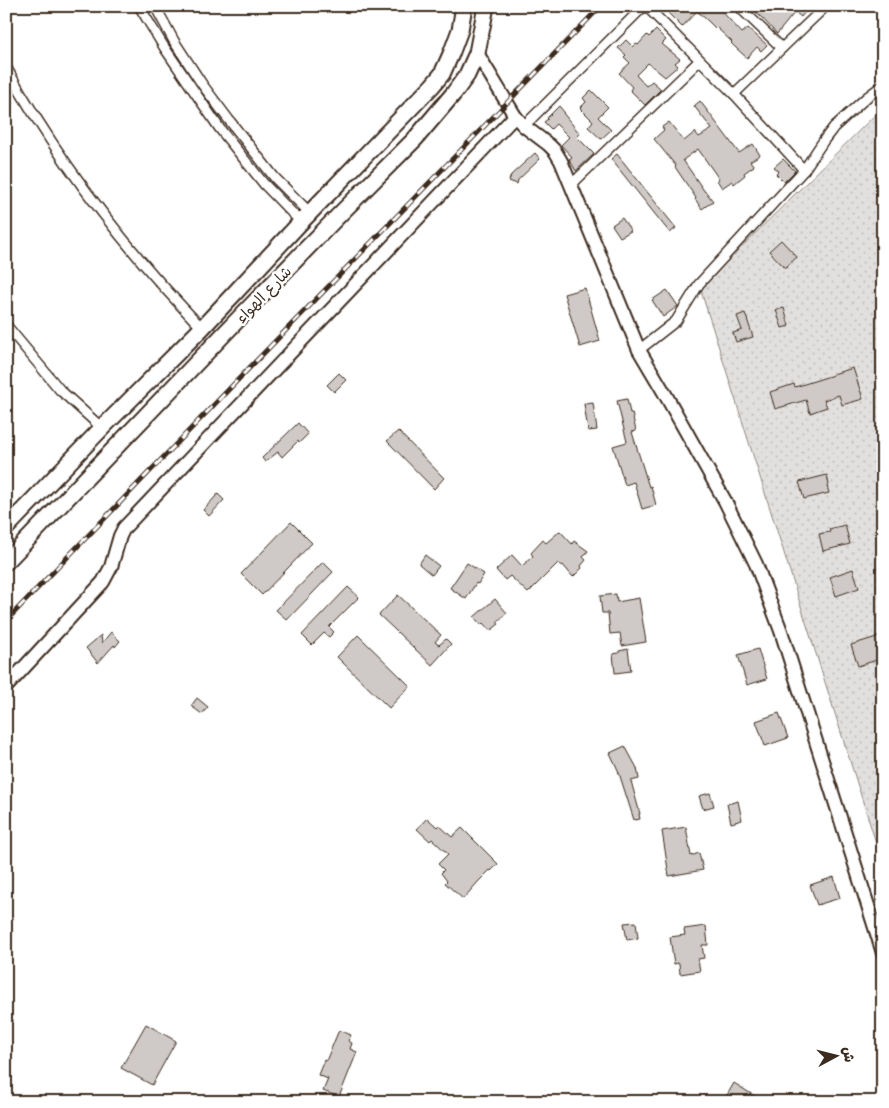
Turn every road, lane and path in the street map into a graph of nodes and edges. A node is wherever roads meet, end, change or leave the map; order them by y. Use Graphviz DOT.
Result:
graph roads {
  1 [pos="139,6"];
  2 [pos="155,6"];
  3 [pos="464,6"];
  4 [pos="486,6"];
  5 [pos="645,6"];
  6 [pos="738,6"];
  7 [pos="822,7"];
  8 [pos="782,48"];
  9 [pos="477,53"];
  10 [pos="699,61"];
  11 [pos="6,67"];
  12 [pos="883,84"];
  13 [pos="734,94"];
  14 [pos="515,116"];
  15 [pos="524,126"];
  16 [pos="804,170"];
  17 [pos="571,185"];
  18 [pos="305,217"];
  19 [pos="6,325"];
  20 [pos="202,328"];
  21 [pos="638,350"];
  22 [pos="102,428"];
  23 [pos="6,528"];
  24 [pos="6,562"];
  25 [pos="6,686"];
  26 [pos="883,953"];
  1 -- 18 [label="street"];
  2 -- 18 [label="street"];
  3 -- 18 [label="main road, شارع الهواء"];
  4 -- 9 [label="main road, شارع الهواء"];
  5 -- 10 [label="street"];
  5 -- 15 [label="street"];
  6 -- 8 [label="street"];
  7 -- 8 [label="street"];
  8 -- 13 [label="street"];
  9 -- 14 [label="street"];
  9 -- 24 [label="main road, شارع الهواء"];
  10 -- 13 [label="street"];
  10 -- 17 [label="street"];
  11 -- 20 [label="street"];
  12 -- 16 [label="street"];
  13 -- 16 [label="street"];
  14 -- 15 [label="street"];
  14 -- 25 [label="street"];
  15 -- 17 [label="street"];
  16 -- 21 [label="street"];
  17 -- 21 [label="street"];
  18 -- 20 [label="main road, شارع الهواء"];
  19 -- 22 [label="street"];
  20 -- 22 [label="main road, شارع الهواء"];
  21 -- 26 [label="street"];
  22 -- 23 [label="main road, شارع الهواء"];
}
